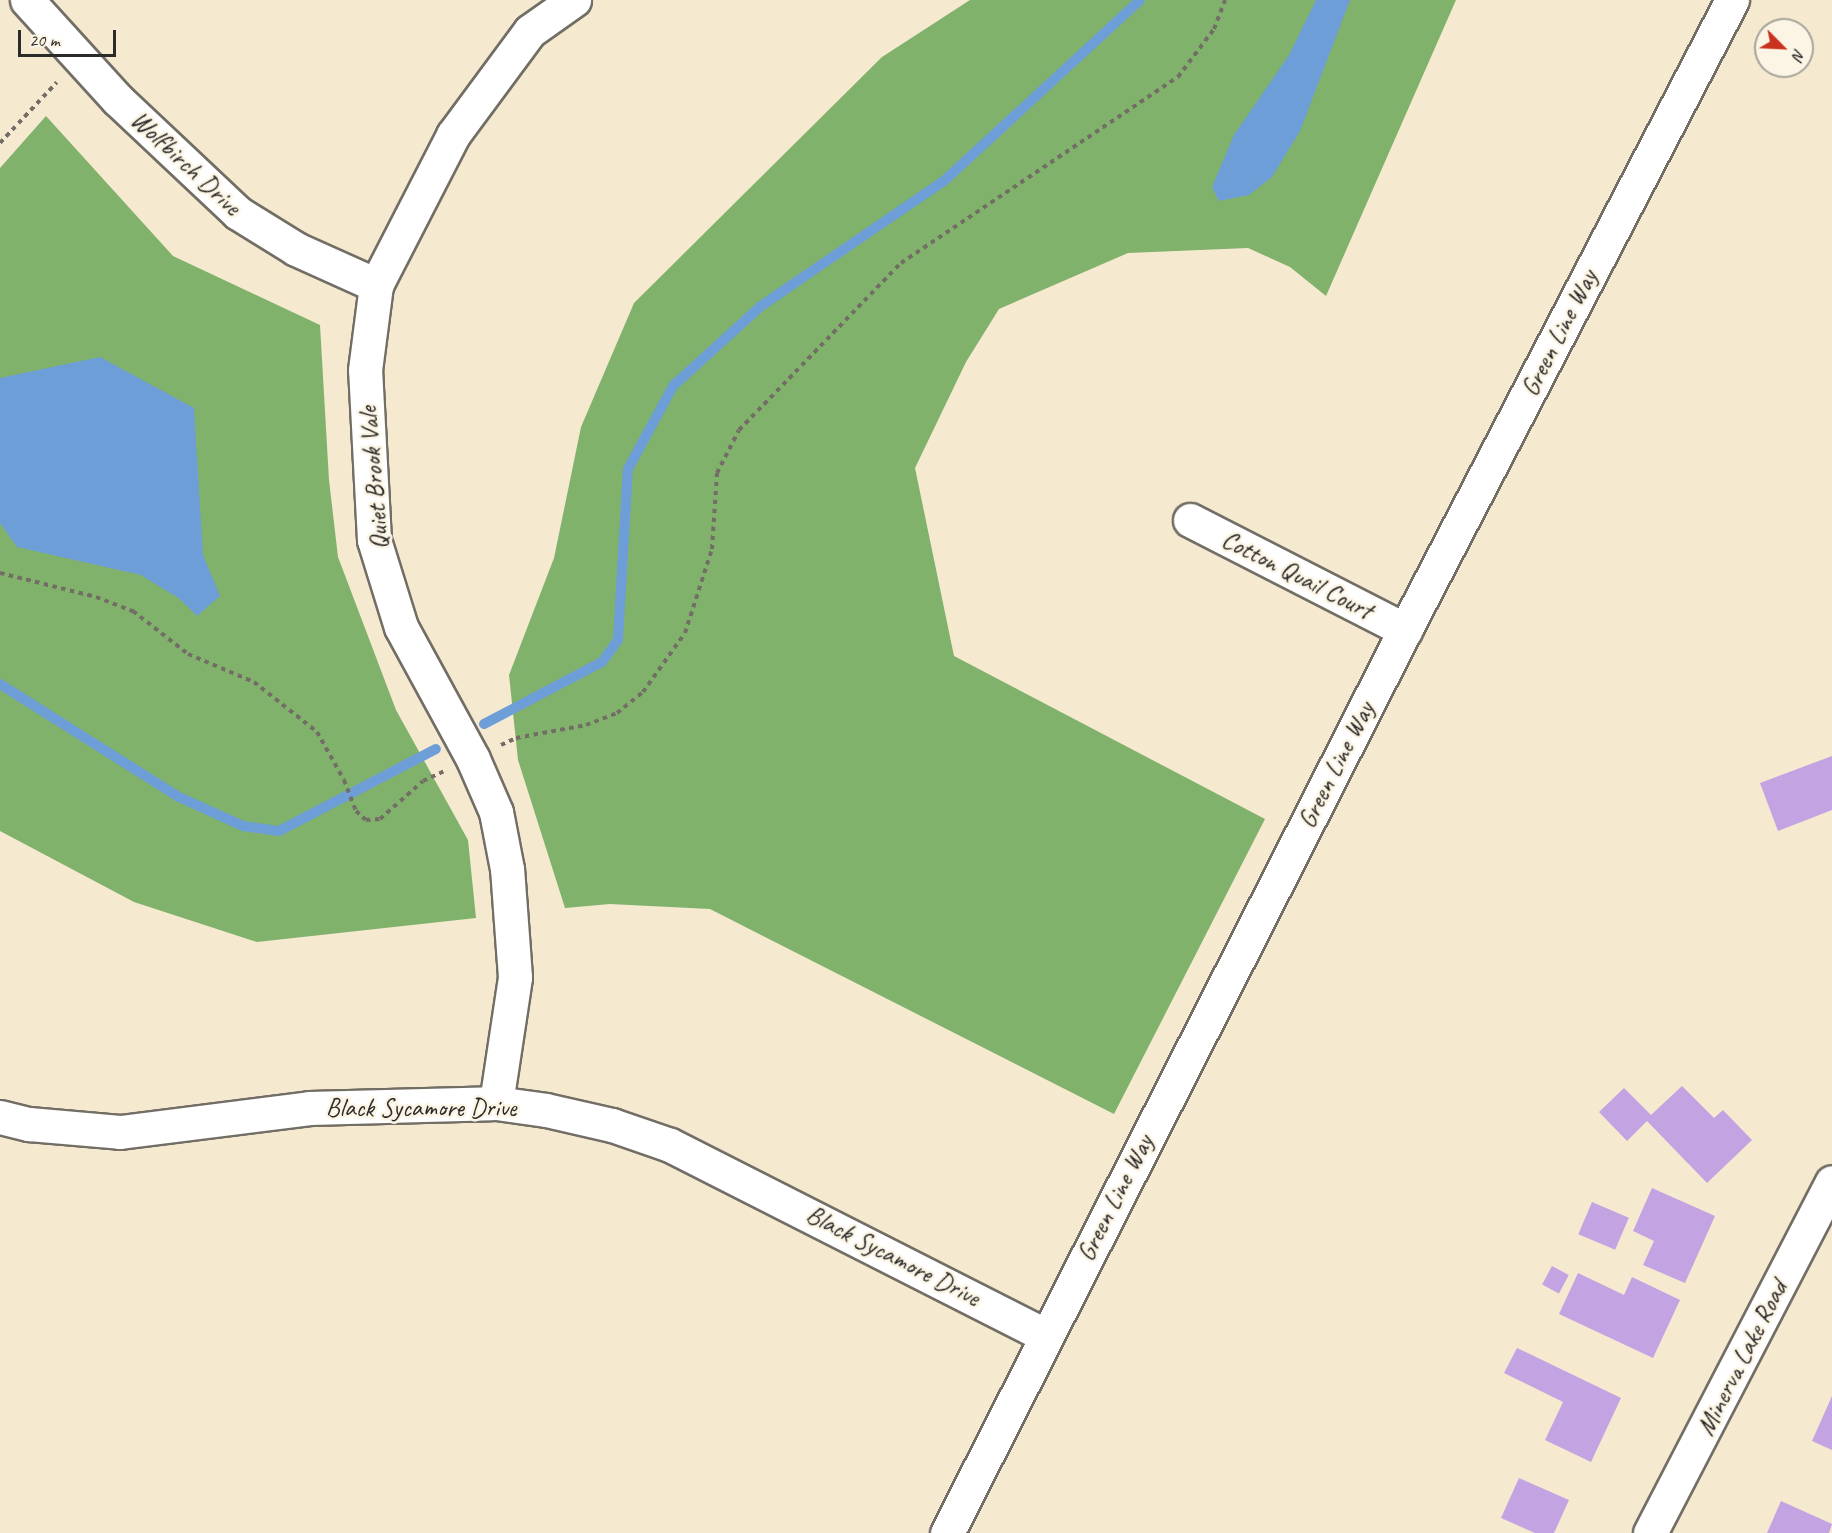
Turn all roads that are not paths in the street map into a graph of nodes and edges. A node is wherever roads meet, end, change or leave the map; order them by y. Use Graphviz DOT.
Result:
graph roads {
  1 [pos="27,0"];
  2 [pos="574,0"];
  3 [pos="1732,0"];
  4 [pos="376,285"];
  5 [pos="1190,520"];
  6 [pos="1405,630"];
  7 [pos="496,1103"];
  8 [pos="0,1117"];
  9 [pos="1832,1182"];
  10 [pos="1045,1335"];
  11 [pos="947,1533"];
  12 [pos="1650,1533"];
  1 -- 4 [label="street, Wolfbirch Drive"];
  2 -- 4 [label="street, Quiet Brook Vale"];
  3 -- 6 [label="street, Green Line Way"];
  4 -- 7 [label="street, Quiet Brook Vale"];
  5 -- 6 [label="street, Cotton Quail Court"];
  6 -- 10 [label="street, Green Line Way"];
  7 -- 8 [label="street, Black Sycamore Drive"];
  7 -- 10 [label="street, Black Sycamore Drive"];
  9 -- 12 [label="street, Minerva Lake Road"];
  10 -- 11 [label="street, Green Line Way"];
}
